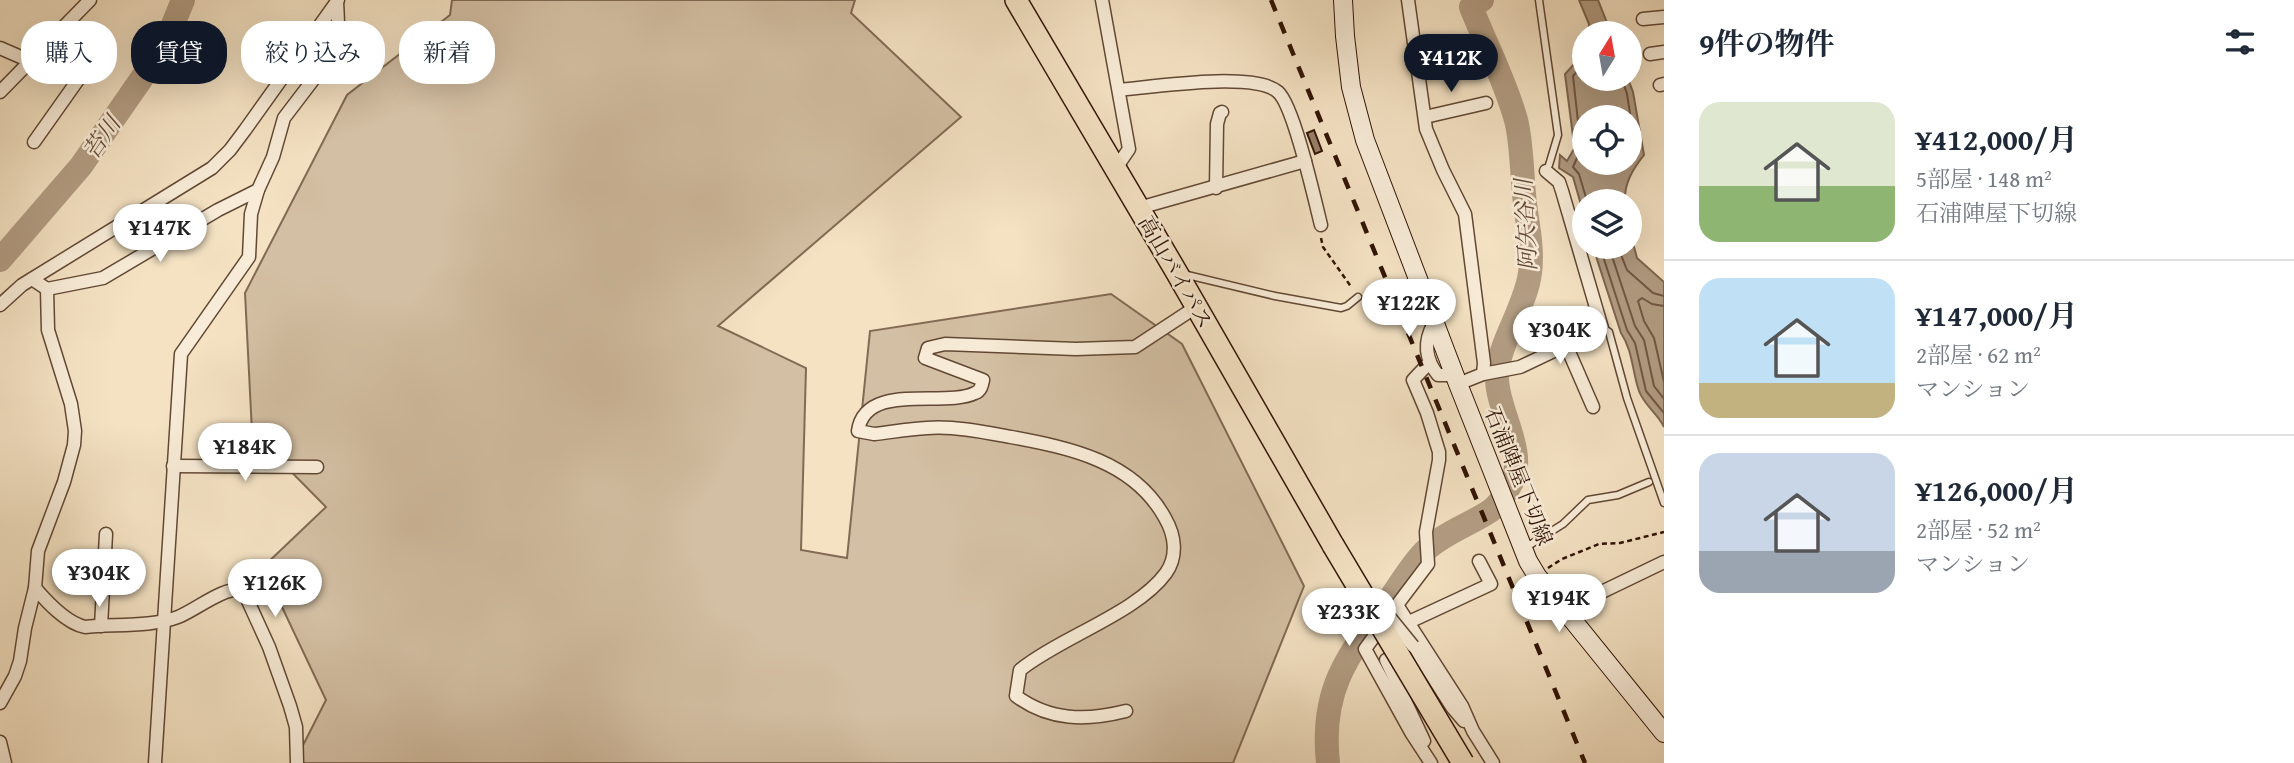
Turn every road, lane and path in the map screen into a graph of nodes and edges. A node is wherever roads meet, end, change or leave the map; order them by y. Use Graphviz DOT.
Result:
graph roads {
  1 [pos="90,0"];
  2 [pos="1016,0"];
  3 [pos="1102,0"];
  4 [pos="1343,0"];
  5 [pos="1408,0"];
  6 [pos="1539,0"];
  7 [pos="338,1"];
  8 [pos="1664,17"];
  9 [pos="1643,19"];
  10 [pos="70,21"];
  11 [pos="0,48"];
  12 [pos="1664,52"];
  13 [pos="1650,54"];
  14 [pos="21,57"];
  15 [pos="21,70"];
  16 [pos="75,84"];
  17 [pos="1119,90"];
  18 [pos="0,92"];
  19 [pos="1486,103"];
  20 [pos="1222,112"];
  21 [pos="1424,117"];
  22 [pos="34,142"];
  23 [pos="1304,160"];
  24 [pos="1116,168"];
  25 [pos="1548,168"];
  26 [pos="1216,188"];
  27 [pos="258,190"];
  28 [pos="1139,208"];
  29 [pos="1321,225"];
  30 [pos="1177,272"];
  31 [pos="32,279"];
  32 [pos="47,289"];
  33 [pos="1358,297"];
  34 [pos="0,305"];
  35 [pos="1196,307"];
  36 [pos="1434,323"];
  37 [pos="1602,328"];
  38 [pos="1566,345"];
  39 [pos="1430,362"];
  40 [pos="1485,373"];
  41 [pos="1456,380"];
  42 [pos="1593,407"];
  43 [pos="173,466"];
  44 [pos="317,467"];
  45 [pos="1649,482"];
  46 [pos="1664,503"];
  47 [pos="1664,532"];
  48 [pos="106,534"];
  49 [pos="1333,545"];
  50 [pos="1524,549"];
  51 [pos="1479,561"];
  52 [pos="1664,562"];
  53 [pos="1537,576"];
  54 [pos="35,588"];
  55 [pos="1397,605"];
  56 [pos="1569,616"];
  57 [pos="164,621"];
  58 [pos="1409,622"];
  59 [pos="101,626"];
  60 [pos="1386,660"];
  61 [pos="0,703"];
  62 [pos="1126,711"];
  63 [pos="1473,732"];
  64 [pos="1664,733"];
  65 [pos="0,742"];
  66 [pos="5,763"];
  67 [pos="155,763"];
  68 [pos="297,763"];
  69 [pos="1433,763"];
  70 [pos="1463,763"];
  71 [pos="1493,763"];
  1 -- 10 [label="street"];
  2 -- 24 [label="highway, 高山バイパス"];
  3 -- 17 [label="street"];
  4 -- 36 [label="main road, 石浦陣屋下切線"];
  5 -- 21 [label="street"];
  6 -- 25 [label="lane"];
  7 -- 27 [label="street"];
  7 -- 31 [label="street"];
  8 -- 9 [label="street"];
  11 -- 14 [label="street"];
  12 -- 13 [label="street"];
  15 -- 18 [label="street"];
  16 -- 22 [label="street"];
  17 -- 23 [label="street"];
  17 -- 24 [label="street"];
  19 -- 21 [label="street"];
  20 -- 26 [label="street"];
  21 -- 40 [label="street"];
  23 -- 26 [label="street"];
  23 -- 29 [label="street"];
  24 -- 28 [label="highway, 高山バイパス"];
  25 -- 37 [label="street"];
  26 -- 28 [label="street"];
  27 -- 32 [label="street"];
  27 -- 43 [label="street"];
  28 -- 30 [label="highway, 高山バイパス"];
  29 -- 33 [label="path"];
  30 -- 33 [label="lane"];
  30 -- 35 [label="highway, 高山バイパス"];
  31 -- 32 [label="street"];
  31 -- 34 [label="street"];
  32 -- 54 [label="street"];
  35 -- 49 [label="highway, 高山バイパス"];
  35 -- 62 [label="street"];
  36 -- 39 [label="street"];
  36 -- 41 [label="main road, 石浦陣屋下切線"];
  37 -- 38 [label="street"];
  37 -- 46 [label="lane"];
  38 -- 40 [label="street"];
  38 -- 42 [label="street"];
  39 -- 41 [label="street"];
  39 -- 55 [label="street"];
  40 -- 41 [label="street"];
  41 -- 50 [label="main road, 石浦陣屋下切線"];
  43 -- 44 [label="street"];
  43 -- 57 [label="street"];
  45 -- 50 [label="lane"];
  47 -- 53 [label="path"];
  48 -- 59 [label="street"];
  49 -- 60 [label="highway, bridge"];
  49 -- 63 [label="street, bridge"];
  49 -- 70 [label="highway, bridge"];
  50 -- 53 [label="main road, 石浦陣屋下切線"];
  51 -- 58 [label="street"];
  52 -- 56 [label="street"];
  53 -- 56 [label="main road, 石浦陣屋下切線"];
  54 -- 59 [label="street"];
  54 -- 61 [label="street"];
  55 -- 58 [label="street"];
  55 -- 69 [label="street"];
  56 -- 64 [label="main road, 石浦陣屋下切線"];
  57 -- 59 [label="street"];
  57 -- 67 [label="street"];
  57 -- 68 [label="street"];
  58 -- 63 [label="street"];
  60 -- 69 [label="street"];
  63 -- 71 [label="street"];
  65 -- 66 [label="street"];
}
